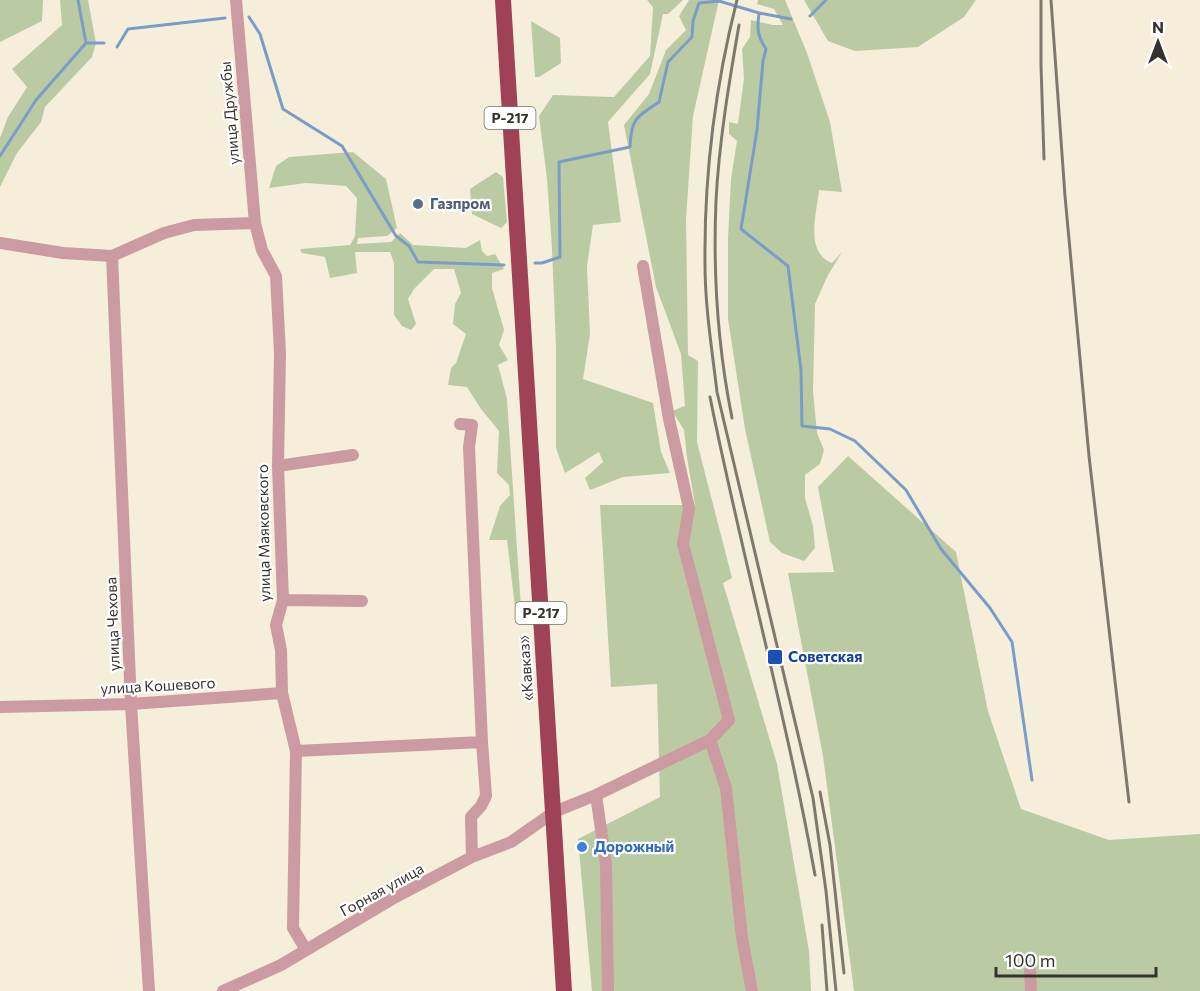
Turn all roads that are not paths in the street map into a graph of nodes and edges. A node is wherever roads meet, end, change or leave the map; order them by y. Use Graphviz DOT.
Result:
graph roads {
  1 [pos="236,0"];
  2 [pos="503,0"];
  3 [pos="255,224"];
  4 [pos="0,243"];
  5 [pos="112,256"];
  6 [pos="643,266"];
  7 [pos="460,424"];
  8 [pos="353,455"];
  9 [pos="278,466"];
  10 [pos="283,600"];
  11 [pos="362,601"];
  12 [pos="282,693"];
  13 [pos="131,704"];
  14 [pos="0,707"];
  15 [pos="710,740"];
  16 [pos="482,742"];
  17 [pos="296,751"];
  18 [pos="596,795"];
  19 [pos="554,812"];
  20 [pos="472,857"];
  21 [pos="306,950"];
  22 [pos="1030,971"];
  23 [pos="149,991"];
  24 [pos="223,991"];
  25 [pos="564,991"];
  26 [pos="608,991"];
  27 [pos="752,991"];
  28 [pos="1031,991"];
  1 -- 3 [label="street, улица Дружбы"];
  2 -- 19 [label="highway, «Кавказ» / Р-217"];
  3 -- 5 [label="street"];
  3 -- 9 [label="street, улица Маяковского"];
  4 -- 5 [label="street"];
  5 -- 13 [label="street, улица Чехова"];
  6 -- 15 [label="street"];
  7 -- 16 [label="street"];
  8 -- 9 [label="street"];
  9 -- 10 [label="street, улица Маяковского"];
  10 -- 11 [label="street"];
  10 -- 12 [label="street, улица Маяковского"];
  12 -- 13 [label="street, улица Кошевого"];
  12 -- 17 [label="street, улица Маяковского"];
  13 -- 14 [label="street, улица Кошевого"];
  13 -- 23 [label="street, улица Чехова"];
  15 -- 18 [label="street, Горная улица"];
  15 -- 27 [label="street"];
  16 -- 17 [label="street"];
  16 -- 20 [label="street"];
  17 -- 21 [label="street, улица Маяковского"];
  18 -- 19 [label="street, Горная улица"];
  18 -- 26 [label="street"];
  19 -- 20 [label="street, Горная улица"];
  19 -- 25 [label="highway, «Кавказ» / Р-217"];
  20 -- 21 [label="street, Горная улица"];
  21 -- 24 [label="street, Горная улица"];
  22 -- 28 [label="street"];
}
